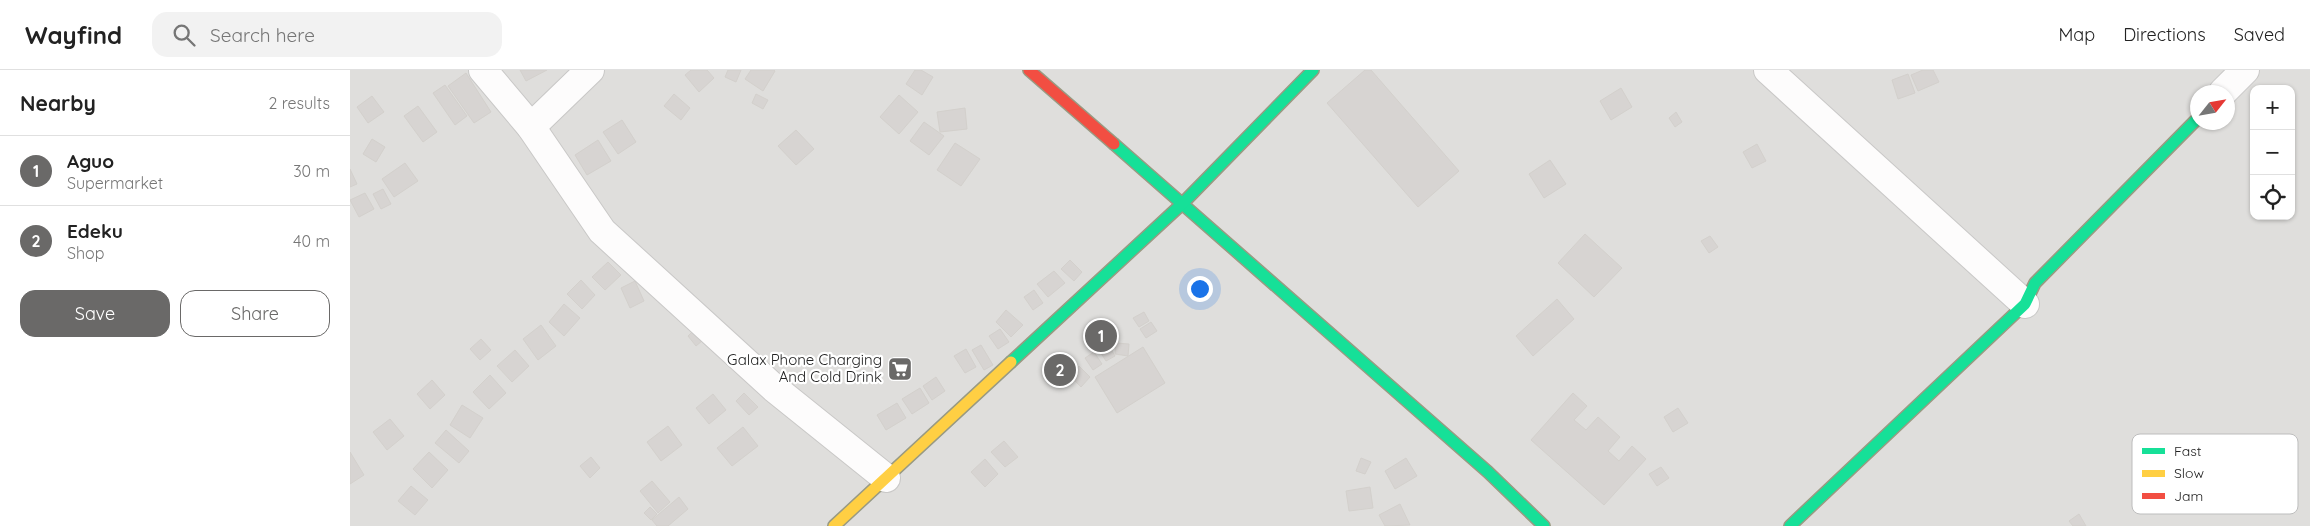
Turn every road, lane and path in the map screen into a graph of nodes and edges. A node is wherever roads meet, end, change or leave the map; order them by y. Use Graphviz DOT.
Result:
graph roads {
  1 [pos="483,70"];
  2 [pos="590,70"];
  3 [pos="1029,70"];
  4 [pos="1313,70"];
  5 [pos="1768,70"];
  6 [pos="2245,70"];
  7 [pos="2230,85"];
  8 [pos="2190,126"];
  9 [pos="531,127"];
  10 [pos="1183,203"];
  11 [pos="2025,304"];
  12 [pos="886,478"];
  13 [pos="834,526"];
  14 [pos="1544,526"];
  15 [pos="1790,526"];
  1 -- 9 [label="street"];
  2 -- 9 [label="street"];
  3 -- 10 [label="street"];
  4 -- 10 [label="street"];
  5 -- 11 [label="street"];
  6 -- 7 [label="street"];
  8 -- 11 [label="street"];
  9 -- 12 [label="street"];
  10 -- 12 [label="street"];
  10 -- 14 [label="street"];
  11 -- 15 [label="street"];
  12 -- 13 [label="street"];
}
